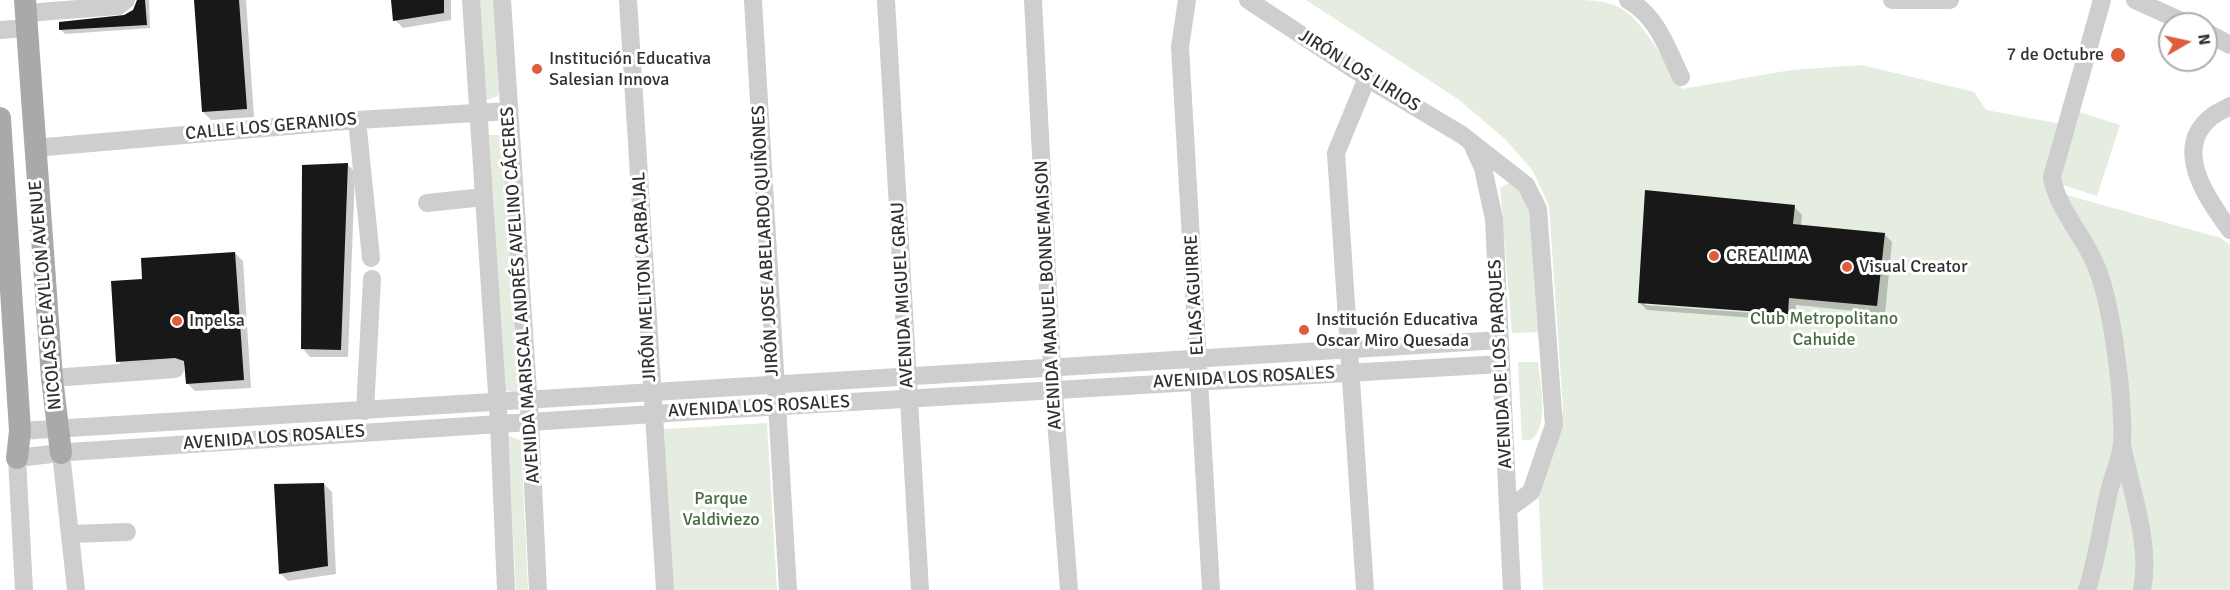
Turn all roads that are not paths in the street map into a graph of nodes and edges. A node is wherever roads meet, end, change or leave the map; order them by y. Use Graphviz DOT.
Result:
graph roads {
  1 [pos="126,0"];
  2 [pos="471,0"];
  3 [pos="502,0"];
  4 [pos="628,0"];
  5 [pos="753,0"];
  6 [pos="886,0"];
  7 [pos="1033,0"];
  8 [pos="1187,0"];
  9 [pos="1248,0"];
  10 [pos="1628,0"];
  11 [pos="1893,0"];
  12 [pos="1950,0"];
  13 [pos="2102,0"];
  14 [pos="2135,0"];
  15 [pos="2162,12"];
  16 [pos="26,14"];
  17 [pos="0,30"];
  18 [pos="1681,77"];
  19 [pos="1367,78"];
  20 [pos="2230,106"];
  21 [pos="509,111"];
  22 [pos="478,112"];
  23 [pos="0,118"];
  24 [pos="357,120"];
  25 [pos="1471,142"];
  26 [pos="34,148"];
  27 [pos="3,189"];
  28 [pos="484,197"];
  29 [pos="427,203"];
  30 [pos="2230,230"];
  31 [pos="371,258"];
  32 [pos="372,279"];
  33 [pos="6,290"];
  34 [pos="1500,340"];
  35 [pos="1350,350"];
  36 [pos="1199,359"];
  37 [pos="1501,364"];
  38 [pos="1052,368"];
  39 [pos="175,369"];
  40 [pos="1351,372"];
  41 [pos="908,377"];
  42 [pos="52,378"];
  43 [pos="1200,381"];
  44 [pos="774,386"];
  45 [pos="1054,389"];
  46 [pos="652,393"];
  47 [pos="909,398"];
  48 [pos="529,401"];
  49 [pos="497,403"];
  50 [pos="776,406"];
  51 [pos="365,411"];
  52 [pos="653,414"];
  53 [pos="530,422"];
  54 [pos="499,424"];
  55 [pos="57,430"];
  56 [pos="20,431"];
  57 [pos="2122,445"];
  58 [pos="61,453"];
  59 [pos="17,458"];
  60 [pos="1508,509"];
  61 [pos="127,532"];
  62 [pos="72,534"];
  63 [pos="24,590"];
  64 [pos="76,590"];
  65 [pos="506,590"];
  66 [pos="538,590"];
  67 [pos="665,590"];
  68 [pos="788,590"];
  69 [pos="920,590"];
  70 [pos="1069,590"];
  71 [pos="1211,590"];
  72 [pos="1365,590"];
  73 [pos="1512,590"];
  74 [pos="2087,590"];
  75 [pos="2142,590"];
  1 -- 16 [label="street"];
  2 -- 22 [label="street, AVENIDA MARISCAL ANDRÉS AVELINO CÁCERES"];
  3 -- 21 [label="street, AVENIDA MARISCAL ANDRÉS AVELINO CÁCERES"];
  4 -- 46 [label="street, JIRÓN MELITON CARBAJAL"];
  5 -- 44 [label="street, JIRÓN JOSE ABELARDO QUIÑONES"];
  6 -- 41 [label="street, AVENIDA MIGUEL GRAU"];
  7 -- 38 [label="street, AVENIDA MANUEL BONNEMAISON"];
  8 -- 36 [label="street, ELIAS AGUIRRE"];
  9 -- 19 [label="street, JIRÓN LOS LIRIOS"];
  10 -- 18 [label="street"];
  11 -- 12 [label="street"];
  13 -- 57 [label="street"];
  14 -- 15 [label="street"];
  16 -- 17 [label="street"];
  16 -- 26 [label="main road, NICOLAS DE AYLLON AVENUE"];
  19 -- 25 [label="street, JIRÓN LOS LIRIOS"];
  19 -- 35 [label="street"];
  20 -- 30 [label="street"];
  21 -- 22 [label="street, CALLE LOS GERANIOS"];
  21 -- 48 [label="street, AVENIDA MARISCAL ANDRÉS AVELINO CÁCERES"];
  22 -- 24 [label="street, CALLE LOS GERANIOS"];
  22 -- 28 [label="street, AVENIDA MARISCAL ANDRÉS AVELINO CÁCERES"];
  23 -- 27 [label="main road, NICOLAS DE AYLLON AVENUE"];
  24 -- 26 [label="street, CALLE LOS GERANIOS"];
  24 -- 31 [label="street"];
  25 -- 34 [label="street, AVENIDA DE LOS PARQUES"];
  25 -- 60 [label="street, JIRÓN LOS LIRIOS"];
  26 -- 42 [label="main road, NICOLAS DE AYLLON AVENUE"];
  27 -- 33 [label="main road, NICOLAS DE AYLLON AVENUE"];
  28 -- 29 [label="street"];
  28 -- 49 [label="street, AVENIDA MARISCAL ANDRÉS AVELINO CÁCERES"];
  32 -- 51 [label="street"];
  33 -- 56 [label="main road, NICOLAS DE AYLLON AVENUE"];
  34 -- 35 [label="street, AVENIDA LOS ROSALES"];
  34 -- 37 [label="street, AVENIDA DE LOS PARQUES"];
  35 -- 36 [label="street, AVENIDA LOS ROSALES"];
  35 -- 40 [label="street"];
  36 -- 38 [label="street, AVENIDA LOS ROSALES"];
  36 -- 43 [label="street, ELIAS AGUIRRE"];
  37 -- 40 [label="street, AVENIDA LOS ROSALES"];
  37 -- 60 [label="street, AVENIDA DE LOS PARQUES"];
  38 -- 41 [label="street, AVENIDA LOS ROSALES"];
  38 -- 45 [label="street, AVENIDA MANUEL BONNEMAISON"];
  39 -- 42 [label="street"];
  40 -- 43 [label="street, AVENIDA LOS ROSALES"];
  40 -- 72 [label="street"];
  41 -- 44 [label="street, AVENIDA LOS ROSALES"];
  41 -- 47 [label="street, AVENIDA MIGUEL GRAU"];
  42 -- 55 [label="main road, NICOLAS DE AYLLON AVENUE"];
  43 -- 45 [label="street, AVENIDA LOS ROSALES"];
  43 -- 71 [label="street, ELIAS AGUIRRE"];
  44 -- 46 [label="street, AVENIDA LOS ROSALES"];
  44 -- 50 [label="street, JIRÓN JOSE ABELARDO QUIÑONES"];
  45 -- 47 [label="street, AVENIDA LOS ROSALES"];
  45 -- 70 [label="street, AVENIDA MANUEL BONNEMAISON"];
  46 -- 48 [label="street, AVENIDA LOS ROSALES"];
  46 -- 52 [label="street, JIRÓN MELITON CARBAJAL"];
  47 -- 50 [label="street, AVENIDA LOS ROSALES"];
  47 -- 69 [label="street, AVENIDA MIGUEL GRAU"];
  48 -- 49 [label="street, AVENIDA LOS ROSALES"];
  48 -- 53 [label="street, AVENIDA MARISCAL ANDRÉS AVELINO CÁCERES"];
  49 -- 51 [label="street, AVENIDA LOS ROSALES"];
  49 -- 54 [label="street, AVENIDA MARISCAL ANDRÉS AVELINO CÁCERES"];
  50 -- 52 [label="street, AVENIDA LOS ROSALES"];
  50 -- 68 [label="street, JIRÓN JOSE ABELARDO QUIÑONES"];
  51 -- 55 [label="street, AVENIDA LOS ROSALES"];
  52 -- 53 [label="street, AVENIDA LOS ROSALES"];
  52 -- 67 [label="street, JIRÓN MELITON CARBAJAL"];
  53 -- 54 [label="street, AVENIDA LOS ROSALES"];
  53 -- 66 [label="street, AVENIDA MARISCAL ANDRÉS AVELINO CÁCERES"];
  54 -- 58 [label="street, AVENIDA LOS ROSALES"];
  54 -- 65 [label="street, AVENIDA MARISCAL ANDRÉS AVELINO CÁCERES"];
  55 -- 56 [label="street, AVENIDA LOS ROSALES"];
  55 -- 58 [label="main road, NICOLAS DE AYLLON AVENUE"];
  56 -- 59 [label="main road, NICOLAS DE AYLLON AVENUE"];
  57 -- 74 [label="street"];
  57 -- 75 [label="street"];
  58 -- 59 [label="street, AVENIDA LOS ROSALES"];
  58 -- 62 [label="street, NICOLAS DE AYLLON AVENUE"];
  59 -- 63 [label="street, NICOLAS DE AYLLON AVENUE"];
  60 -- 73 [label="street, AVENIDA DE LOS PARQUES"];
  61 -- 62 [label="street"];
  62 -- 64 [label="street, NICOLAS DE AYLLON AVENUE"];
}
